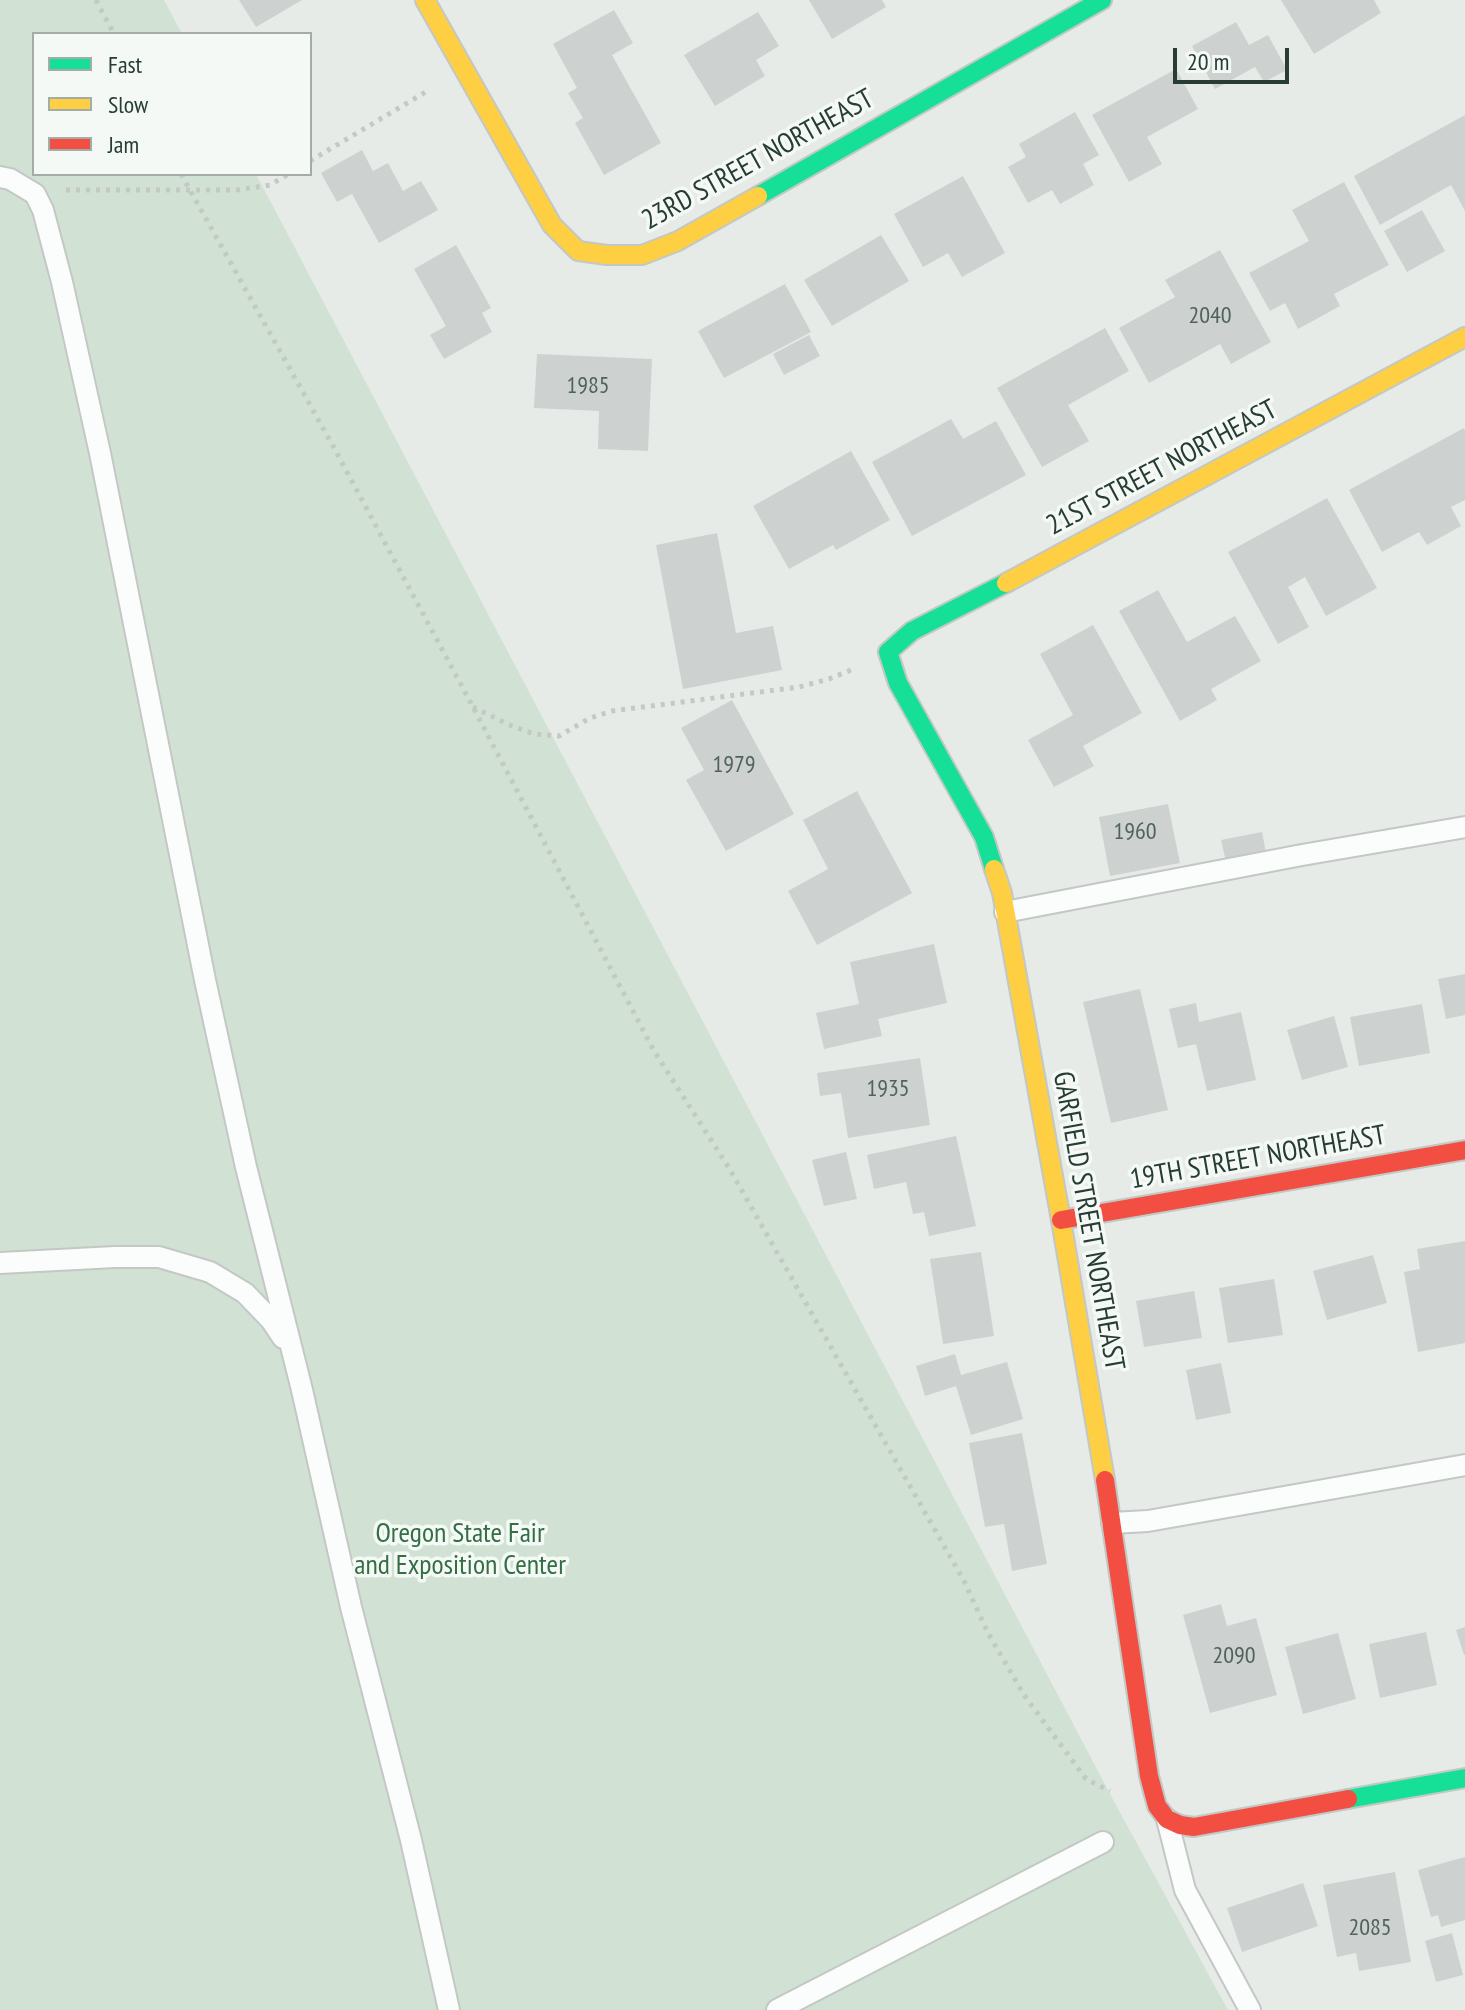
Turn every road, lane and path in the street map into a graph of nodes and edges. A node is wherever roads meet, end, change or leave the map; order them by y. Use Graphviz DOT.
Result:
graph roads {
  1 [pos="96,0"];
  2 [pos="425,0"];
  3 [pos="1102,0"];
  4 [pos="113,32"];
  5 [pos="464,70"];
  6 [pos="312,160"];
  7 [pos="182,176"];
  8 [pos="286,176"];
  9 [pos="0,177"];
  10 [pos="190,191"];
  11 [pos="39,202"];
  12 [pos="1465,337"];
  13 [pos="888,652"];
  14 [pos="473,707"];
  15 [pos="1465,827"];
  16 [pos="1005,912"];
  17 [pos="1465,1150"];
  18 [pos="1061,1220"];
  19 [pos="0,1263"];
  20 [pos="292,1351"];
  21 [pos="1465,1465"];
  22 [pos="1112,1523"];
  23 [pos="1465,1778"];
  24 [pos="1153,1790"];
  25 [pos="1167,1819"];
  26 [pos="1103,1842"];
  27 [pos="449,2010"];
  28 [pos="777,2010"];
  29 [pos="1250,2010"];
  1 -- 4 [label="path"];
  2 -- 5 [label="street, 23RD STREET NORTHEAST"];
  3 -- 5 [label="street, 23RD STREET NORTHEAST"];
  5 -- 6 [label="path"];
  7 -- 10 [label="path"];
  8 -- 10 [label="path"];
  9 -- 11 [label="lane"];
  10 -- 11 [label="path"];
  10 -- 14 [label="path"];
  11 -- 20 [label="lane"];
  12 -- 13 [label="street, 21ST STREET NORTHEAST"];
  13 -- 14 [label="path"];
  13 -- 16 [label="street, GARFIELD STREET NORTHEAST"];
  14 -- 24 [label="path"];
  15 -- 16 [label="lane"];
  16 -- 18 [label="street, GARFIELD STREET NORTHEAST"];
  17 -- 18 [label="street, 19TH STREET NORTHEAST"];
  18 -- 22 [label="street, GARFIELD STREET NORTHEAST"];
  19 -- 20 [label="lane"];
  20 -- 27 [label="lane"];
  21 -- 22 [label="lane"];
  22 -- 24 [label="street, GARFIELD STREET NORTHEAST"];
  23 -- 25 [label="street"];
  24 -- 25 [label="street, GARFIELD STREET NORTHEAST"];
  25 -- 29 [label="lane"];
  26 -- 28 [label="lane"];
}
